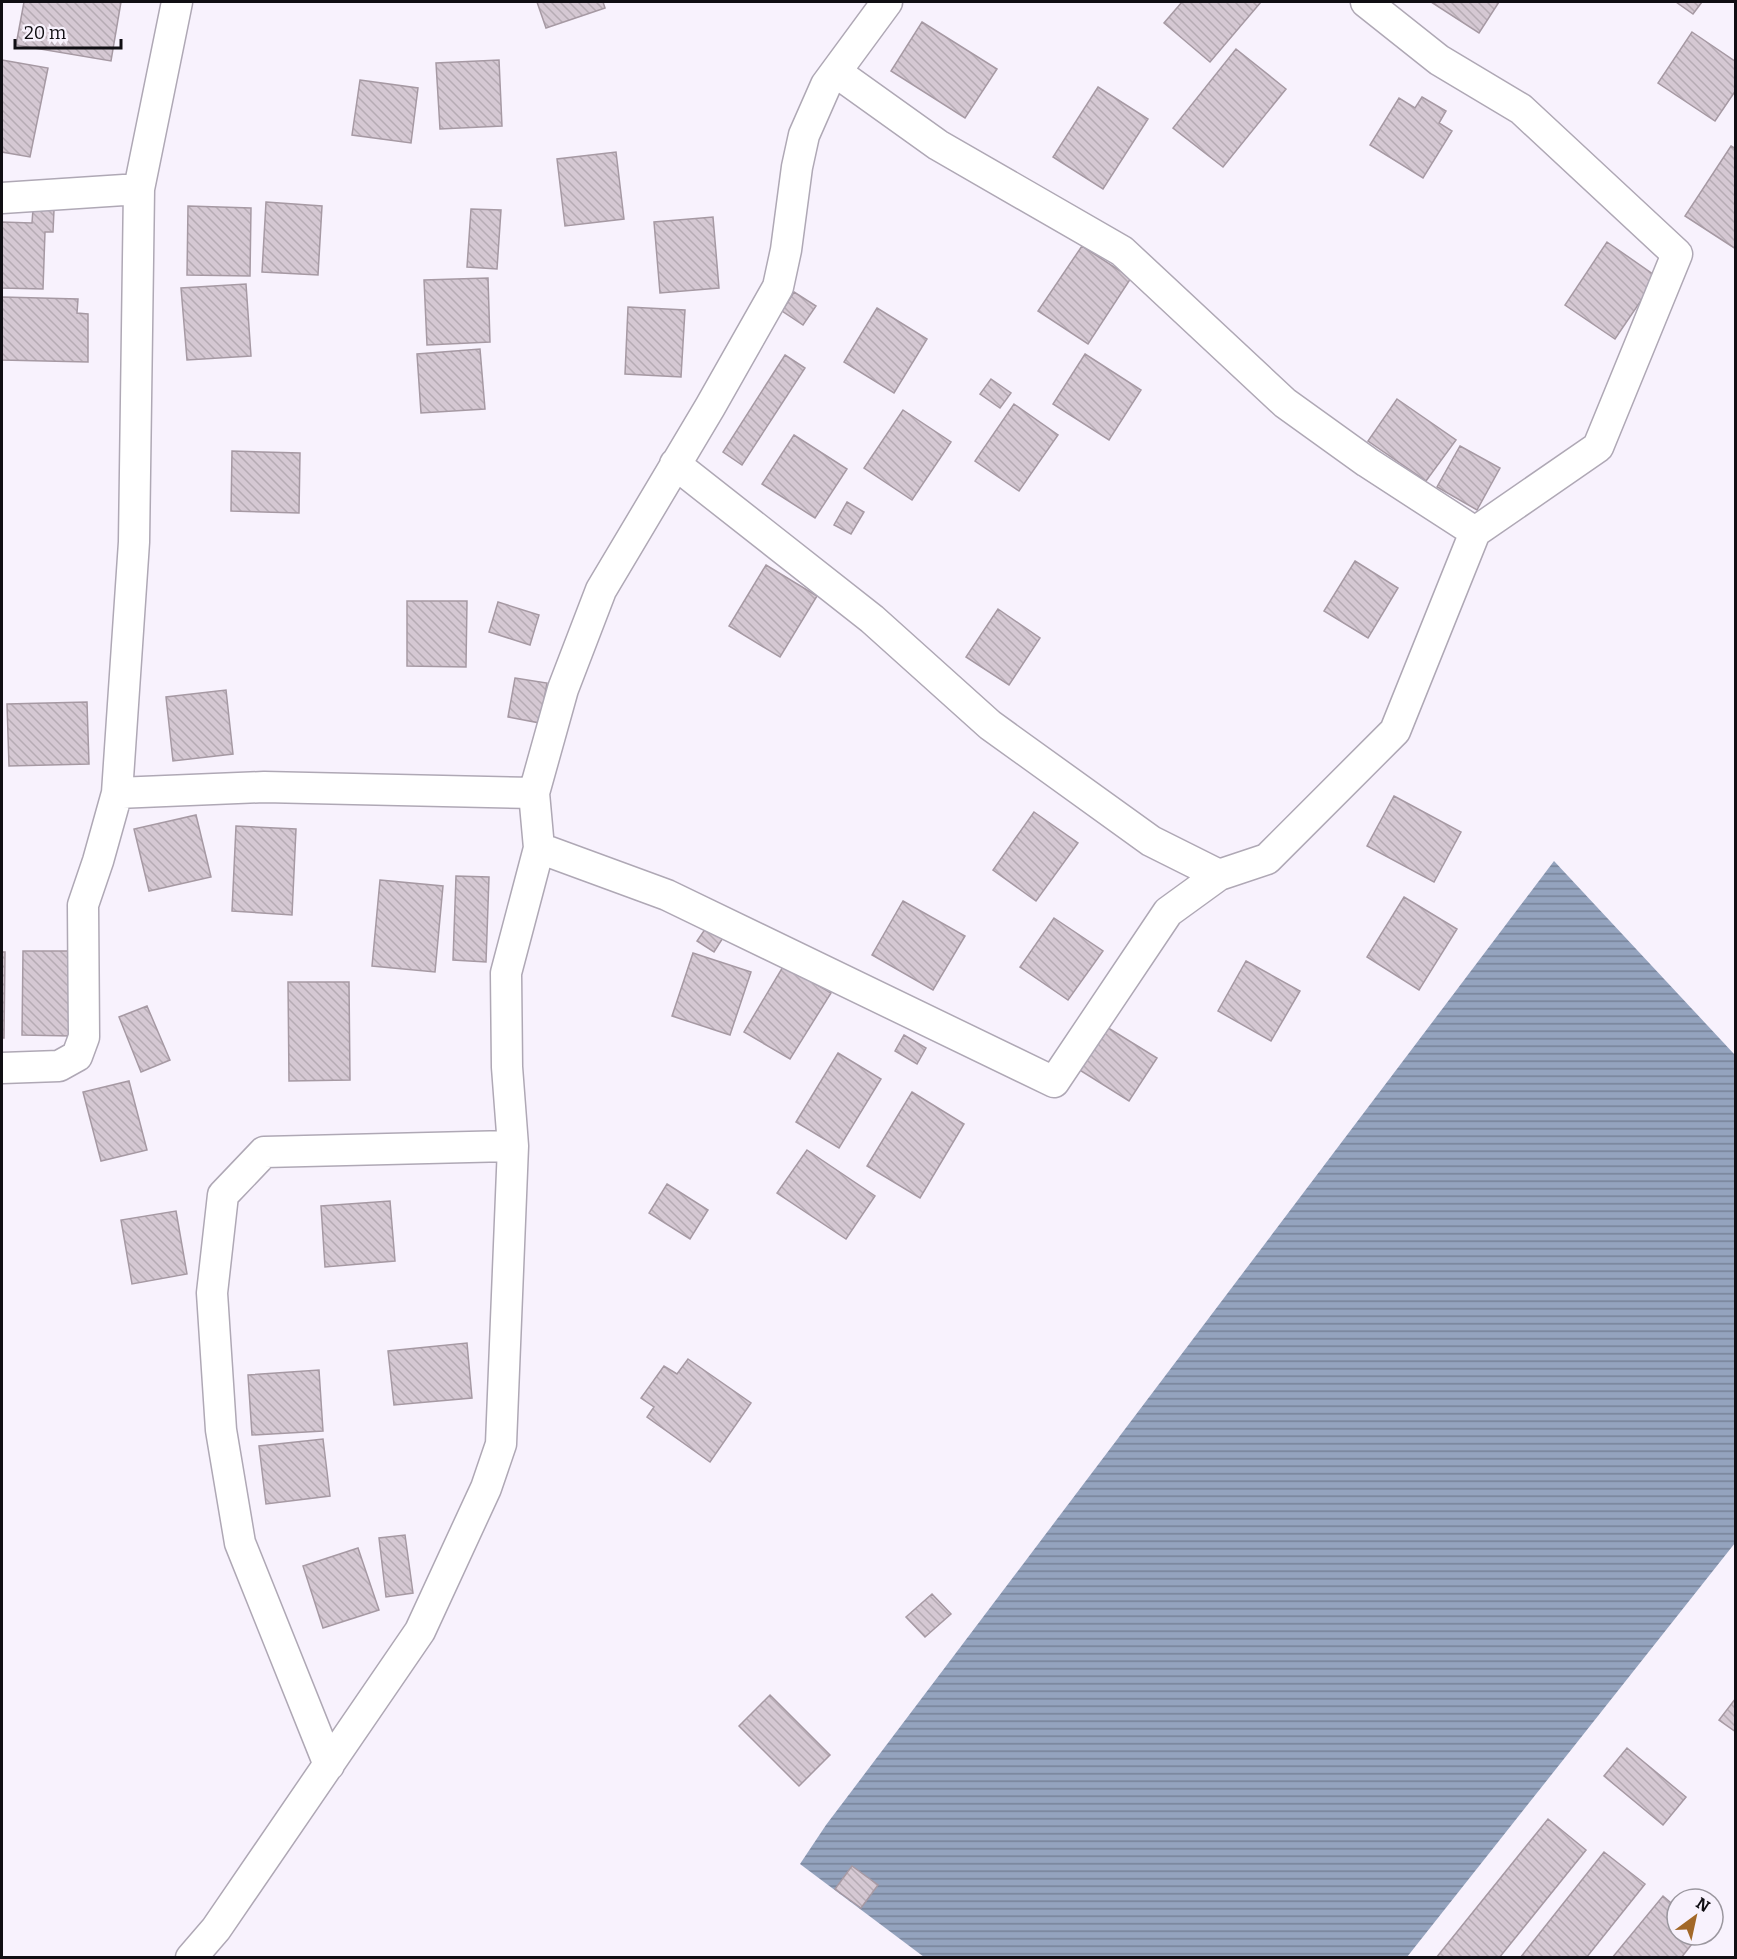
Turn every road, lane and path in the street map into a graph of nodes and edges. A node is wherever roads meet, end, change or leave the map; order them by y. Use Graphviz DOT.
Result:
graph roads {
  1 [pos="177,2"];
  2 [pos="887,2"];
  3 [pos="1366,2"];
  4 [pos="836,72"];
  5 [pos="139,189"];
  6 [pos="2,198"];
  7 [pos="675,464"];
  8 [pos="1475,532"];
  9 [pos="117,793"];
  10 [pos="534,793"];
  11 [pos="539,848"];
  12 [pos="1220,874"];
  13 [pos="2,1068"];
  14 [pos="513,1146"];
  15 [pos="329,1765"];
  16 [pos="191,1958"];
  1 -- 5 [label="street"];
  2 -- 4 [label="street"];
  3 -- 8 [label="street"];
  4 -- 7 [label="street"];
  4 -- 8 [label="street"];
  5 -- 6 [label="street"];
  5 -- 9 [label="street"];
  7 -- 10 [label="street"];
  7 -- 12 [label="street"];
  8 -- 12 [label="street"];
  9 -- 10 [label="street"];
  9 -- 13 [label="street"];
  10 -- 11 [label="street"];
  11 -- 12 [label="street"];
  11 -- 14 [label="street"];
  14 -- 15 [label="street"];
  14 -- 15 [label="street"];
  15 -- 16 [label="street"];
}
